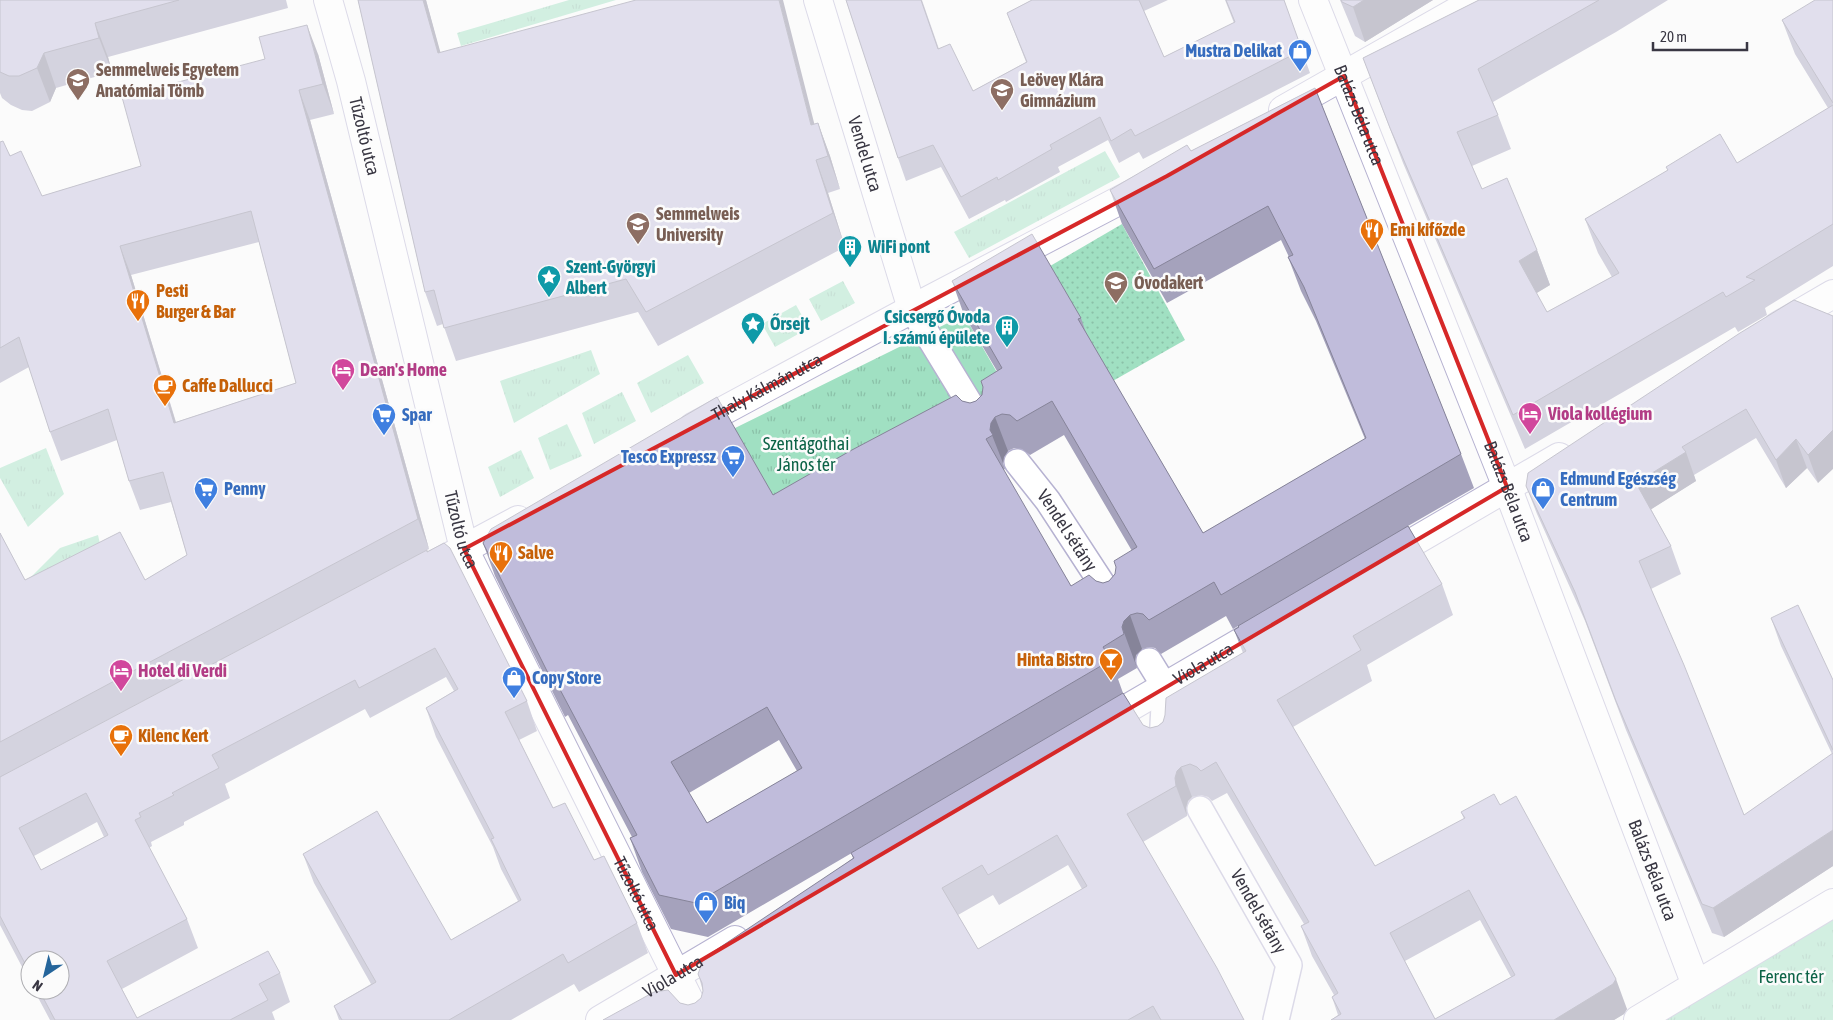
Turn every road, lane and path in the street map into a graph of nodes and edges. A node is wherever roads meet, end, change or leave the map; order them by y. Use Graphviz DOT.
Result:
graph roads {
  1 [pos="328,0"];
  2 [pos="818,0"];
  3 [pos="1313,0"];
  4 [pos="1477,0"];
  5 [pos="1344,76"];
  6 [pos="1260,124"];
  7 [pos="1167,176"];
  8 [pos="1833,294"];
  9 [pos="912,309"];
  10 [pos="1756,340"];
  11 [pos="981,422"];
  12 [pos="672,438"];
  13 [pos="1576,447"];
  14 [pos="1017,462"];
  15 [pos="1507,487"];
  16 [pos="540,508"];
  17 [pos="464,549"];
  18 [pos="1362,572"];
  19 [pos="398,584"];
  20 [pos="1114,602"];
  21 [pos="1293,612"];
  22 [pos="1149,661"];
  23 [pos="1164,686"];
  24 [pos="1079,737"];
  25 [pos="1162,744"];
  26 [pos="1200,809"];
  27 [pos="1833,903"];
  28 [pos="753,930"];
  29 [pos="676,976"];
  30 [pos="1696,985"];
  31 [pos="600,1020"];
  32 [pos="699,1020"];
  33 [pos="1276,1020"];
  34 [pos="1638,1020"];
  1 -- 17 [label="street, Tűzoltó utca"];
  2 -- 9 [label="street, Vendel utca"];
  3 -- 5 [label="street, Balázs Béla utca"];
  4 -- 5 [label="street"];
  5 -- 6 [label="street"];
  5 -- 15 [label="street, Balázs Béla utca"];
  7 -- 9 [label="street, Thaly Kálmán utca"];
  8 -- 10 [label="street"];
  9 -- 11 [label="street"];
  9 -- 12 [label="street, Thaly Kálmán utca"];
  13 -- 15 [label="street"];
  14 -- 20 [label="street, Vendel sétány"];
  15 -- 18 [label="street"];
  15 -- 30 [label="street, Balázs Béla utca"];
  16 -- 17 [label="street"];
  17 -- 19 [label="street"];
  17 -- 29 [label="street, Tűzoltó utca"];
  21 -- 23 [label="street, Viola utca"];
  22 -- 23 [label="street"];
  23 -- 24 [label="street, Viola utca"];
  23 -- 25 [label="street"];
  26 -- 33 [label="street, Vendel sétány"];
  27 -- 30 [label="street"];
  28 -- 29 [label="street, Viola utca"];
  29 -- 31 [label="street, Viola utca"];
  29 -- 32 [label="street, Tűzoltó utca"];
  30 -- 34 [label="street"];
}
